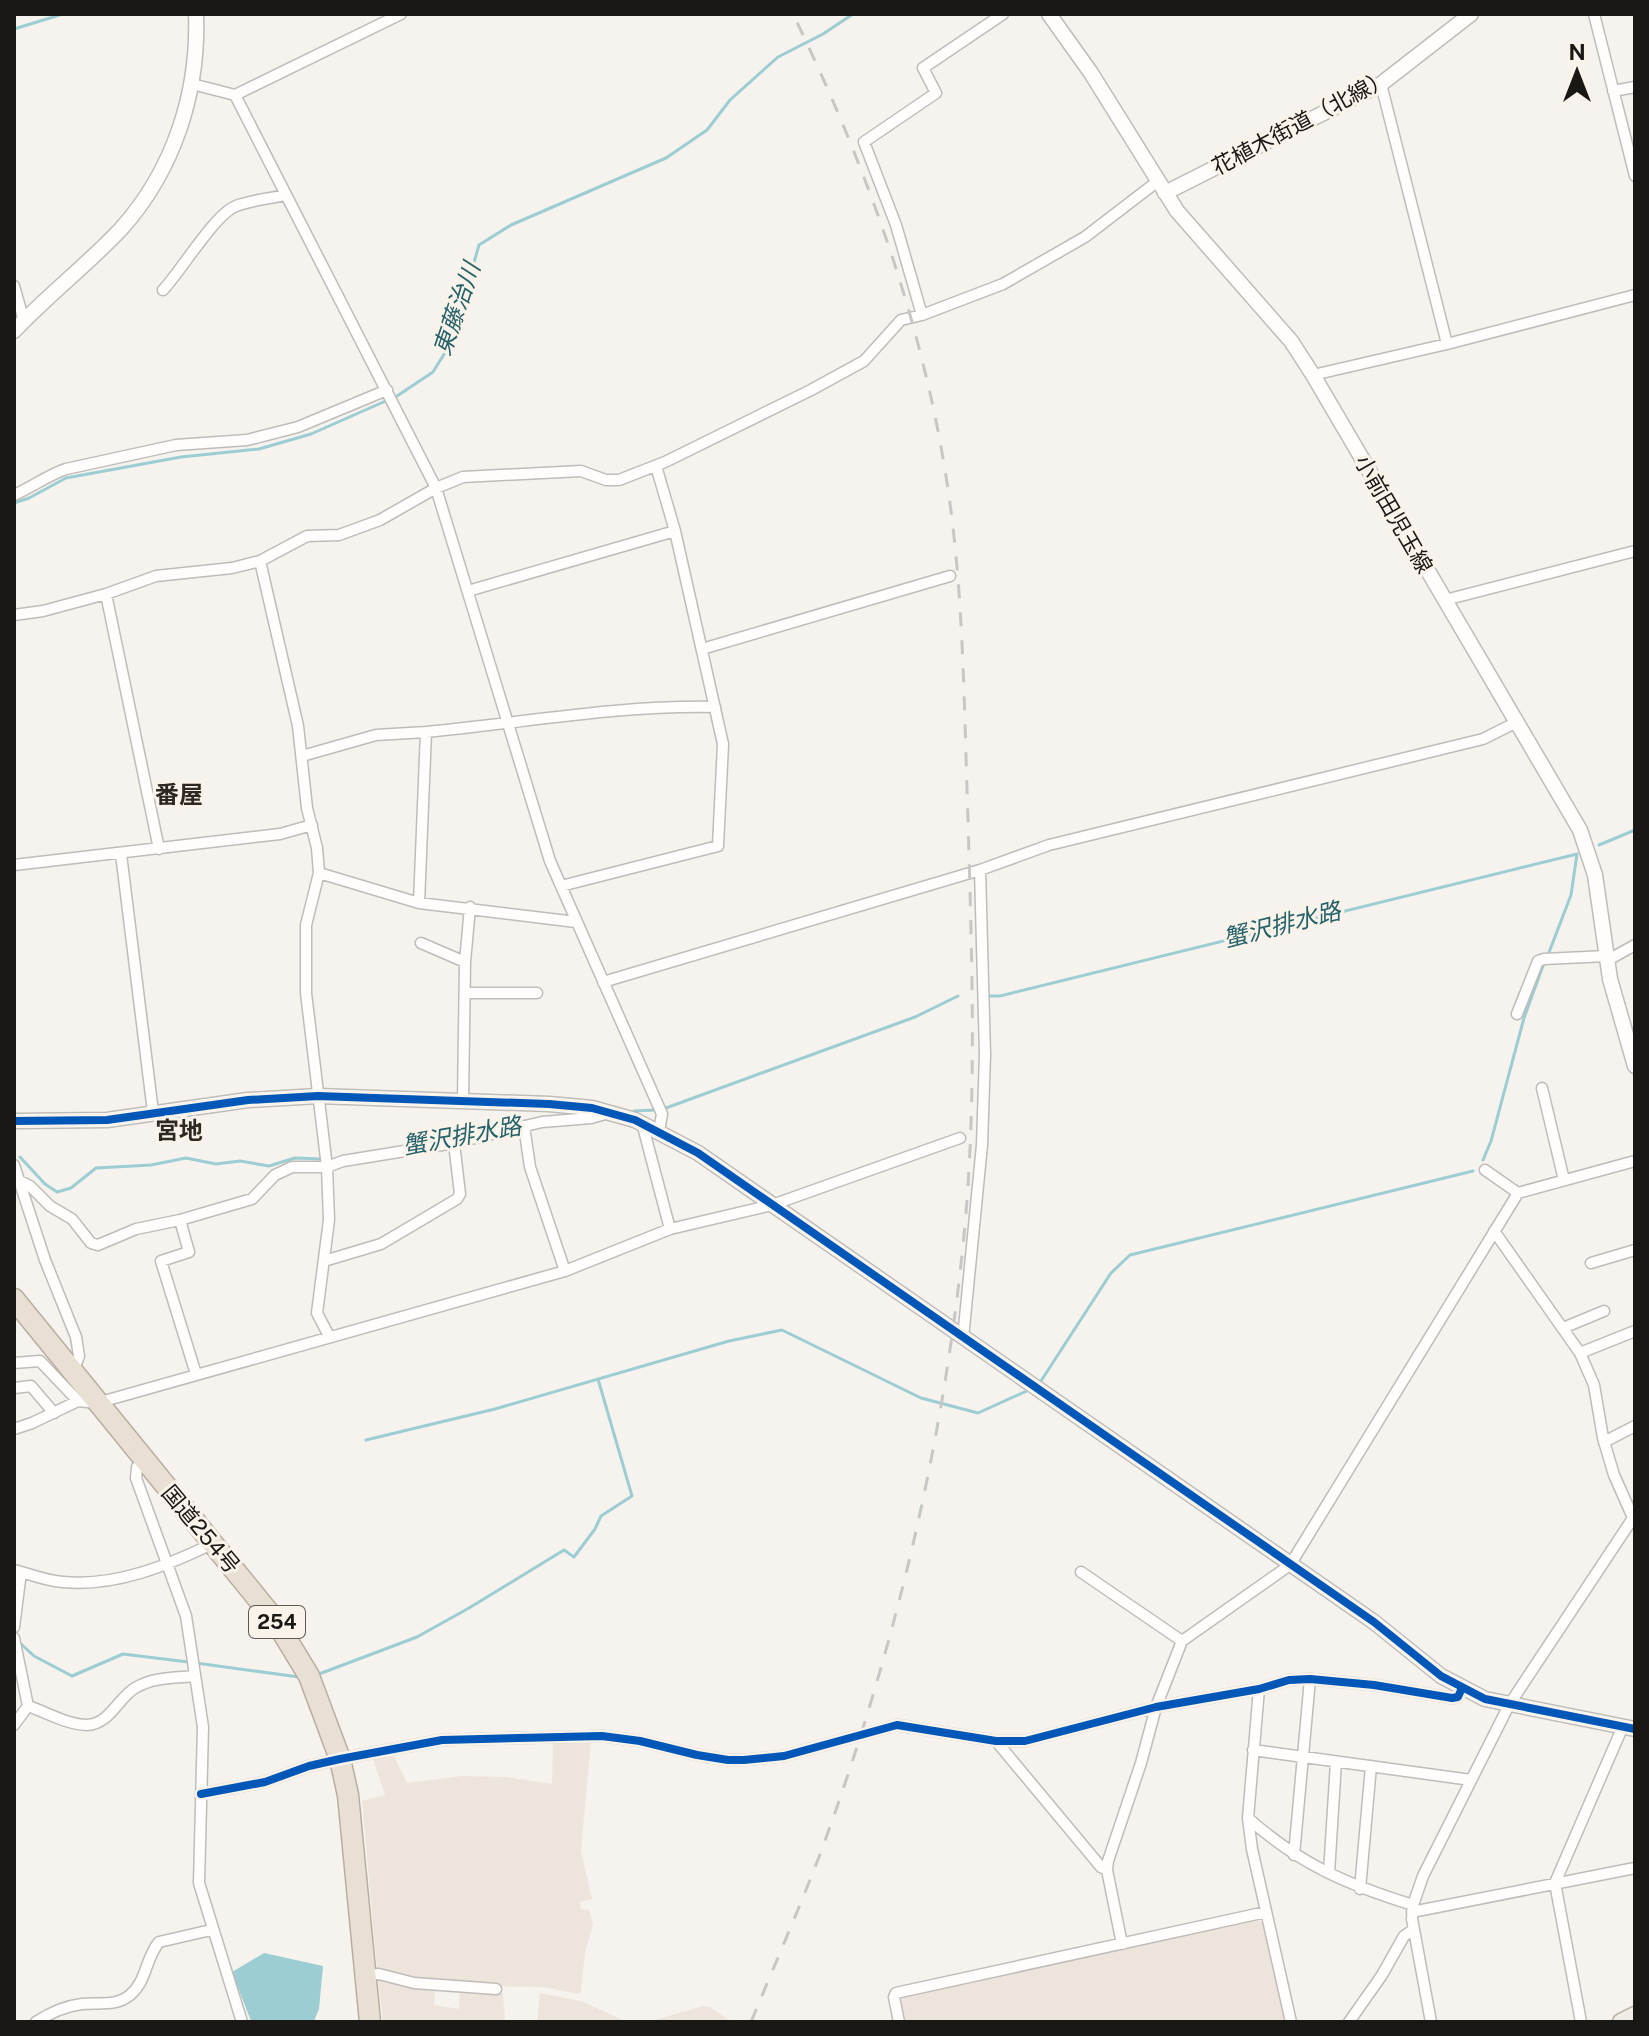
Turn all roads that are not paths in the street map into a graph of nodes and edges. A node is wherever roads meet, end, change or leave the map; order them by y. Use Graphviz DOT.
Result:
graph roads {
  1 [pos="196,14"];
  2 [pos="401,14"];
  3 [pos="1003,14"];
  4 [pos="1049,14"];
  5 [pos="1471,14"];
  6 [pos="1594,14"];
  7 [pos="192,84"];
  8 [pos="1381,84"];
  9 [pos="1635,87"];
  10 [pos="1613,91"];
  11 [pos="235,95"];
  12 [pos="1635,176"];
  13 [pos="1161,187"];
  14 [pos="285,195"];
  15 [pos="14,286"];
  16 [pos="163,290"];
  17 [pos="1635,295"];
  18 [pos="922,315"];
  19 [pos="19,326"];
  20 [pos="1447,344"];
  21 [pos="1313,375"];
  22 [pos="387,390"];
  23 [pos="656,466"];
  24 [pos="436,488"];
  25 [pos="14,495"];
  26 [pos="675,531"];
  27 [pos="1635,551"];
  28 [pos="260,561"];
  29 [pos="950,576"];
  30 [pos="468,591"];
  31 [pos="106,594"];
  32 [pos="1445,600"];
  33 [pos="14,615"];
  34 [pos="702,649"];
  35 [pos="715,707"];
  36 [pos="1517,722"];
  37 [pos="510,724"];
  38 [pos="426,732"];
  39 [pos="302,756"];
  40 [pos="312,825"];
  41 [pos="159,849"];
  42 [pos="121,854"];
  43 [pos="14,865"];
  44 [pos="980,870"];
  45 [pos="319,873"];
  46 [pos="561,886"];
  47 [pos="419,903"];
  48 [pos="470,907"];
  49 [pos="576,922"];
  50 [pos="421,943"];
  51 [pos="1635,945"];
  52 [pos="1607,958"];
  53 [pos="465,962"];
  54 [pos="603,982"];
  55 [pos="465,993"];
  56 [pos="537,993"];
  57 [pos="1517,1014"];
  58 [pos="1635,1066"];
  59 [pos="1542,1088"];
  60 [pos="318,1096"];
  61 [pos="463,1100"];
  62 [pos="153,1112"];
  63 [pos="611,1112"];
  64 [pos="14,1121"];
  65 [pos="642,1123"];
  66 [pos="524,1126"];
  67 [pos="659,1131"];
  68 [pos="960,1138"];
  69 [pos="454,1143"];
  70 [pos="1635,1161"];
  71 [pos="14,1165"];
  72 [pos="327,1167"];
  73 [pos="1485,1170"];
  74 [pos="18,1180"];
  75 [pos="1564,1180"];
  76 [pos="1518,1193"];
  77 [pos="772,1205"];
  78 [pos="180,1220"];
  79 [pos="670,1229"];
  80 [pos="1494,1231"];
  81 [pos="1635,1250"];
  82 [pos="324,1261"];
  83 [pos="1591,1263"];
  84 [pos="565,1271"];
  85 [pos="14,1299"];
  86 [pos="1604,1311"];
  87 [pos="1563,1328"];
  88 [pos="1635,1331"];
  89 [pos="329,1336"];
  90 [pos="963,1338"];
  91 [pos="1580,1353"];
  92 [pos="14,1363"];
  93 [pos="73,1372"];
  94 [pos="196,1374"];
  95 [pos="14,1388"];
  96 [pos="88,1402"];
  97 [pos="54,1413"];
  98 [pos="1635,1426"];
  99 [pos="14,1429"];
  100 [pos="1604,1442"];
  101 [pos="144,1461"];
  102 [pos="1634,1519"];
  103 [pos="212,1544"];
  104 [pos="169,1565"];
  105 [pos="1290,1565"];
  106 [pos="18,1571"];
  107 [pos="1081,1572"];
  108 [pos="14,1627"];
  109 [pos="14,1638"];
  110 [pos="1182,1641"];
  111 [pos="195,1676"];
  112 [pos="1310,1679"];
  113 [pos="1462,1688"];
  114 [pos="1259,1689"];
  115 [pos="1509,1705"];
  116 [pos="28,1706"];
  117 [pos="1156,1707"];
  118 [pos="14,1725"];
  119 [pos="1629,1728"];
  120 [pos="996,1741"];
  121 [pos="1253,1750"];
  122 [pos="1303,1757"];
  123 [pos="340,1759"];
  124 [pos="1336,1762"];
  125 [pos="1371,1766"];
  126 [pos="1471,1780"];
  127 [pos="201,1794"];
  128 [pos="1248,1818"];
  129 [pos="1294,1855"];
  130 [pos="1635,1868"];
  131 [pos="1107,1870"];
  132 [pos="1329,1873"];
  133 [pos="1555,1883"];
  134 [pos="1360,1889"];
  135 [pos="1412,1909"];
  136 [pos="1266,1912"];
  137 [pos="1414,1929"];
  138 [pos="211,1930"];
  139 [pos="1122,1944"];
  140 [pos="365,1975"];
  141 [pos="496,1989"];
  142 [pos="1635,2015"];
  143 [pos="36,2022"];
  144 [pos="242,2022"];
  145 [pos="370,2022"];
  146 [pos="899,2022"];
  147 [pos="1291,2022"];
  148 [pos="1349,2022"];
  149 [pos="1431,2022"];
  150 [pos="1581,2022"];
  151 [pos="1621,2022"];
  1 -- 7 [label="street"];
  2 -- 11 [label="street"];
  3 -- 18 [label="street"];
  4 -- 13 [label="street, 小前田児玉線"];
  5 -- 8 [label="street, 花植木街道（北線）"];
  6 -- 10 [label="street"];
  7 -- 11 [label="street"];
  7 -- 19 [label="street"];
  8 -- 13 [label="street, 花植木街道（北線）"];
  8 -- 20 [label="street"];
  9 -- 10 [label="street"];
  10 -- 12 [label="street"];
  11 -- 14 [label="street"];
  13 -- 18 [label="street"];
  13 -- 21 [label="street, 小前田児玉線"];
  14 -- 16 [label="street"];
  14 -- 22 [label="street"];
  15 -- 19 [label="street"];
  17 -- 20 [label="street"];
  18 -- 23 [label="street"];
  20 -- 21 [label="street"];
  21 -- 32 [label="street, 小前田児玉線"];
  22 -- 24 [label="street"];
  22 -- 25 [label="street"];
  23 -- 24 [label="street"];
  23 -- 26 [label="street"];
  24 -- 28 [label="street"];
  24 -- 30 [label="street"];
  26 -- 30 [label="street"];
  26 -- 34 [label="street"];
  27 -- 32 [label="street"];
  28 -- 31 [label="street"];
  28 -- 39 [label="street"];
  29 -- 34 [label="street"];
  30 -- 37 [label="street"];
  31 -- 33 [label="street"];
  31 -- 41 [label="street"];
  32 -- 36 [label="street, 小前田児玉線"];
  34 -- 35 [label="street"];
  35 -- 37 [label="street"];
  35 -- 46 [label="street"];
  36 -- 44 [label="street"];
  36 -- 52 [label="street, 小前田児玉線"];
  37 -- 38 [label="street"];
  37 -- 46 [label="street"];
  38 -- 39 [label="street"];
  38 -- 47 [label="street"];
  39 -- 40 [label="street"];
  40 -- 41 [label="street"];
  40 -- 45 [label="street"];
  41 -- 42 [label="street"];
  42 -- 43 [label="street"];
  42 -- 62 [label="street"];
  44 -- 54 [label="street"];
  44 -- 90 [label="street"];
  45 -- 47 [label="street"];
  45 -- 60 [label="street"];
  46 -- 49 [label="street"];
  47 -- 48 [label="street"];
  48 -- 49 [label="street"];
  48 -- 53 [label="street"];
  49 -- 54 [label="street"];
  50 -- 53 [label="street"];
  51 -- 52 [label="street"];
  52 -- 57 [label="street"];
  52 -- 58 [label="street, 小前田児玉線"];
  53 -- 55 [label="street"];
  54 -- 67 [label="street"];
  55 -- 56 [label="street"];
  55 -- 61 [label="street"];
  59 -- 75 [label="street"];
  60 -- 61 [label="street"];
  60 -- 62 [label="street"];
  60 -- 72 [label="street"];
  61 -- 63 [label="street"];
  62 -- 64 [label="street"];
  63 -- 65 [label="street"];
  63 -- 66 [label="street"];
  65 -- 67 [label="street"];
  65 -- 79 [label="street"];
  66 -- 69 [label="street"];
  66 -- 84 [label="street"];
  67 -- 77 [label="street"];
  68 -- 77 [label="street"];
  69 -- 72 [label="street"];
  69 -- 82 [label="street"];
  70 -- 75 [label="street"];
  71 -- 74 [label="street"];
  72 -- 78 [label="street"];
  72 -- 82 [label="street"];
  73 -- 76 [label="street"];
  74 -- 78 [label="street"];
  74 -- 93 [label="street"];
  75 -- 76 [label="street"];
  76 -- 80 [label="street"];
  77 -- 79 [label="street"];
  77 -- 90 [label="street"];
  78 -- 94 [label="street"];
  79 -- 84 [label="street"];
  80 -- 87 [label="street"];
  80 -- 105 [label="street"];
  81 -- 83 [label="street"];
  82 -- 89 [label="street"];
  84 -- 89 [label="street"];
  85 -- 93 [label="highway, 国道254号 / 254"];
  86 -- 87 [label="street"];
  87 -- 91 [label="street"];
  88 -- 91 [label="street"];
  89 -- 94 [label="street"];
  90 -- 105 [label="street"];
  91 -- 100 [label="street"];
  92 -- 96 [label="street"];
  93 -- 96 [label="highway, 国道254号 / 254"];
  94 -- 96 [label="street"];
  95 -- 97 [label="street"];
  96 -- 97 [label="street"];
  96 -- 101 [label="highway, 国道254号 / 254"];
  97 -- 99 [label="street"];
  98 -- 100 [label="street"];
  100 -- 102 [label="street"];
  101 -- 103 [label="highway, 国道254号 / 254"];
  101 -- 104 [label="street"];
  102 -- 115 [label="street"];
  103 -- 104 [label="street"];
  103 -- 123 [label="highway, 国道254号 / 254"];
  104 -- 106 [label="street"];
  104 -- 111 [label="street"];
  105 -- 110 [label="street"];
  105 -- 113 [label="street"];
  106 -- 108 [label="street"];
  107 -- 110 [label="street"];
  109 -- 116 [label="street"];
  110 -- 117 [label="street"];
  111 -- 116 [label="street"];
  111 -- 127 [label="street"];
  112 -- 113 [label="street"];
  112 -- 114 [label="street"];
  112 -- 122 [label="street"];
  113 -- 115 [label="street"];
  114 -- 117 [label="street"];
  114 -- 121 [label="street"];
  115 -- 119 [label="street"];
  115 -- 126 [label="street"];
  116 -- 118 [label="street"];
  117 -- 120 [label="street"];
  117 -- 131 [label="street"];
  119 -- 133 [label="street"];
  120 -- 123 [label="street"];
  120 -- 131 [label="street"];
  121 -- 122 [label="street"];
  121 -- 128 [label="street"];
  122 -- 124 [label="street"];
  122 -- 129 [label="street"];
  123 -- 127 [label="street"];
  123 -- 140 [label="highway, 国道254号 / 254"];
  124 -- 125 [label="street"];
  124 -- 132 [label="street"];
  125 -- 126 [label="street"];
  125 -- 134 [label="street"];
  126 -- 135 [label="street"];
  127 -- 138 [label="street"];
  128 -- 129 [label="street"];
  128 -- 136 [label="street"];
  129 -- 132 [label="street"];
  130 -- 133 [label="street"];
  131 -- 139 [label="street"];
  132 -- 134 [label="street"];
  133 -- 135 [label="street"];
  133 -- 150 [label="street"];
  134 -- 135 [label="street"];
  135 -- 137 [label="street"];
  136 -- 139 [label="street"];
  136 -- 147 [label="street"];
  137 -- 148 [label="street"];
  137 -- 149 [label="street"];
  138 -- 143 [label="street"];
  138 -- 144 [label="street"];
  139 -- 146 [label="street"];
  140 -- 141 [label="street"];
  140 -- 145 [label="highway, 国道254号 / 254"];
  142 -- 151 [label="main road"];
}
